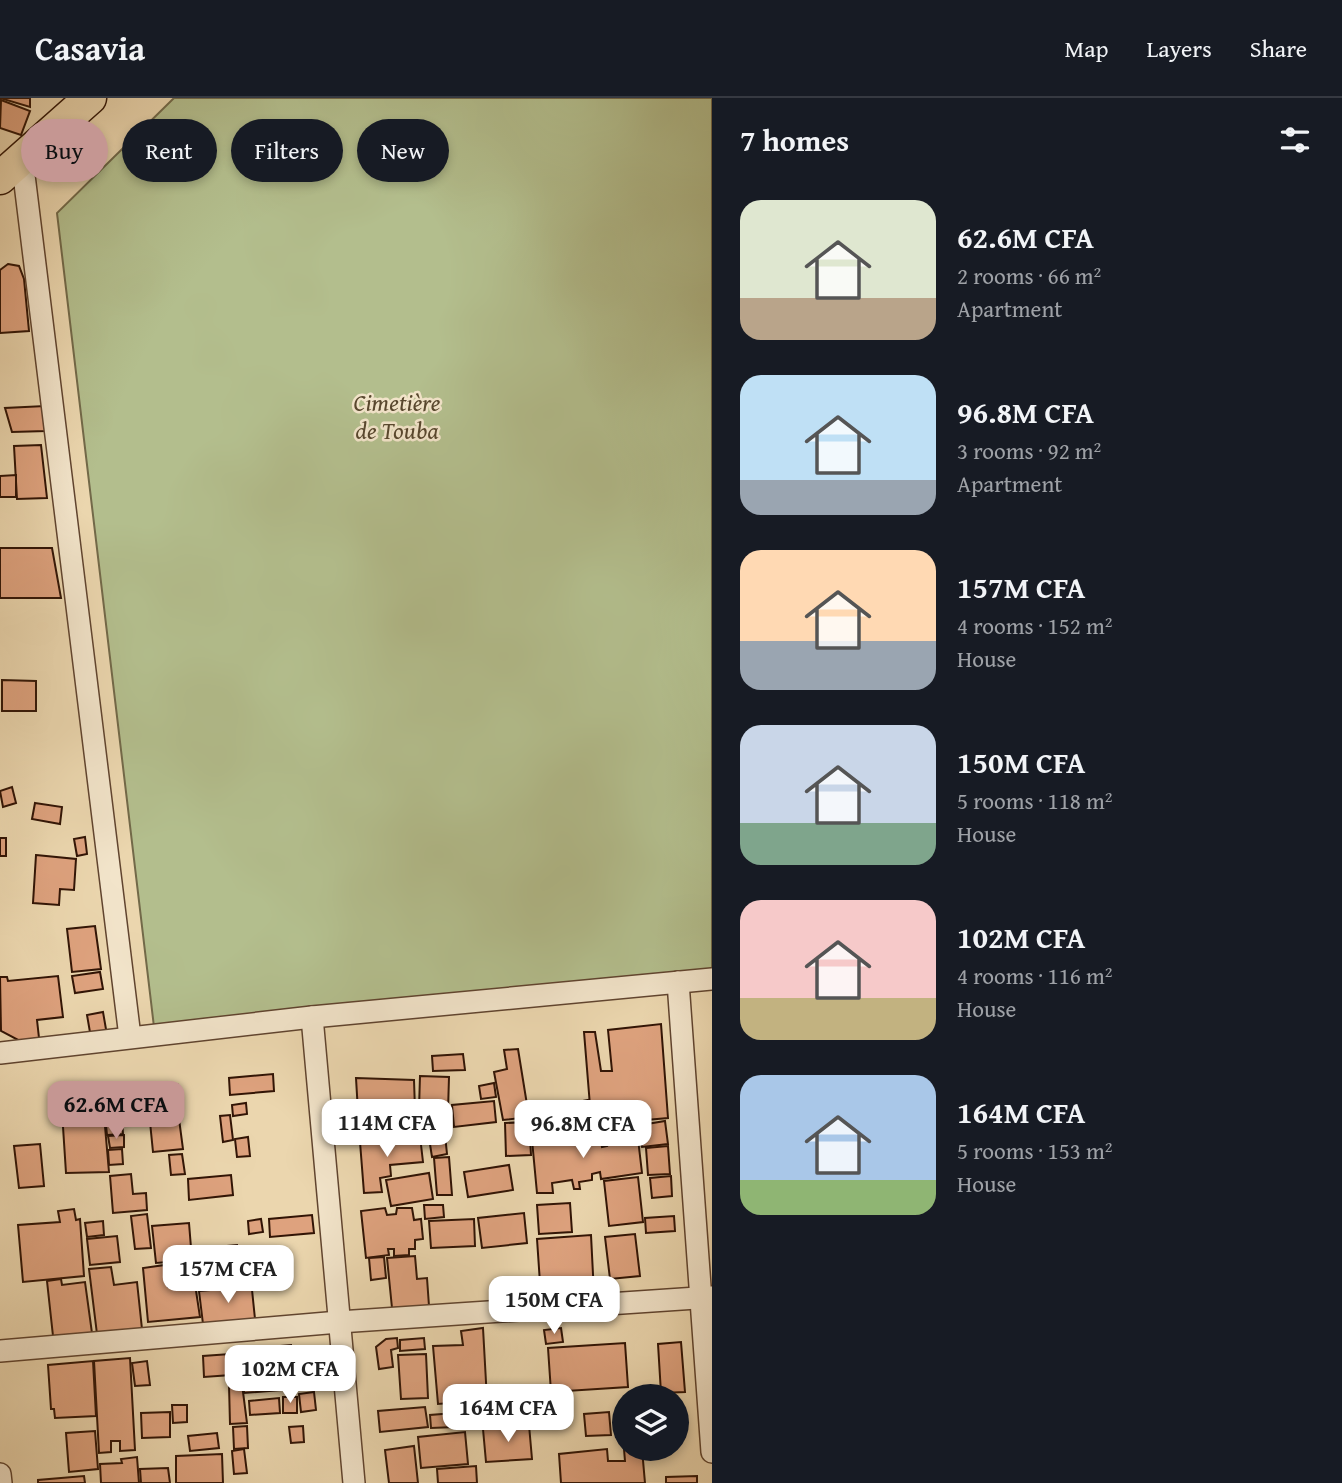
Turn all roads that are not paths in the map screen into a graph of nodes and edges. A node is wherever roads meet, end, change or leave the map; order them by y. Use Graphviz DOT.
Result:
graph roads {
  1 [pos="90,98"];
  2 [pos="11,169"];
  3 [pos="712,979"];
  4 [pos="678,982"];
  5 [pos="312,1017"];
  6 [pos="130,1037"];
  7 [pos="0,1053"];
  8 [pos="706,1297"];
  9 [pos="339,1322"];
  10 [pos="0,1351"];
  11 [pos="712,1452"];
  12 [pos="0,1474"];
  13 [pos="1,1483"];
  14 [pos="354,1483"];
  1 -- 2 [label="main road"];
  2 -- 6 [label="street"];
  3 -- 4 [label="street"];
  4 -- 5 [label="street"];
  4 -- 8 [label="street"];
  5 -- 6 [label="street"];
  5 -- 9 [label="street"];
  6 -- 7 [label="street"];
  8 -- 9 [label="street"];
  8 -- 11 [label="street"];
  9 -- 10 [label="street"];
  9 -- 14 [label="street"];
  12 -- 13 [label="street"];
}
